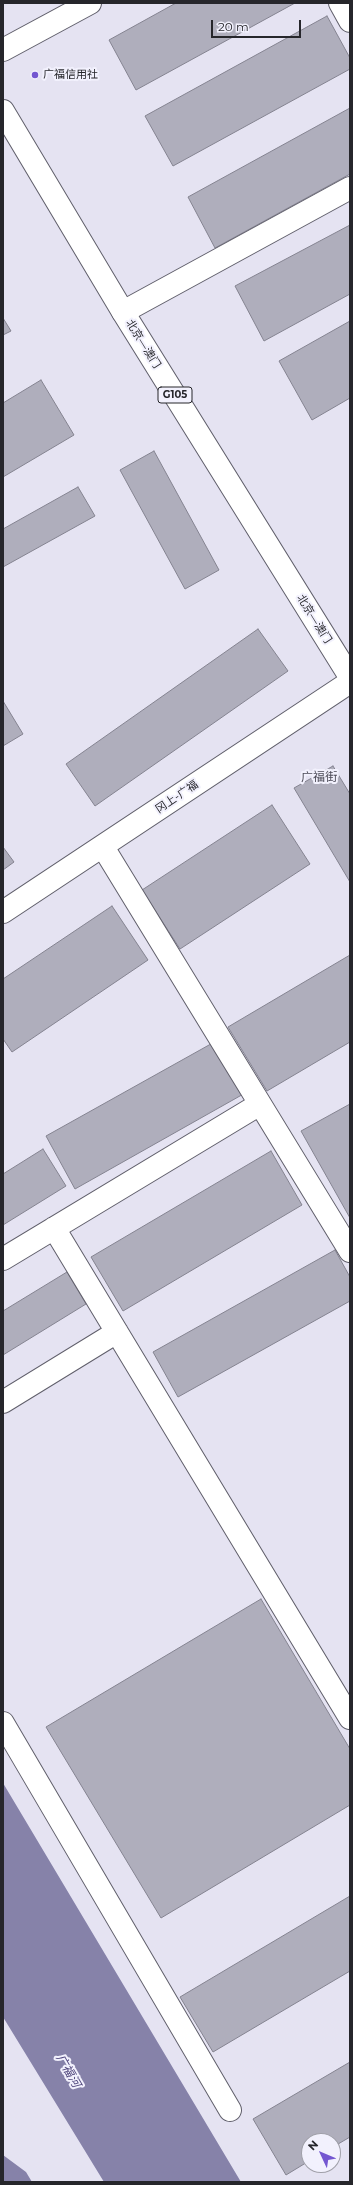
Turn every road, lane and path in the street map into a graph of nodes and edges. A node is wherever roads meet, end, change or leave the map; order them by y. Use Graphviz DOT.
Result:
graph roads {
  1 [pos="90,3"];
  2 [pos="340,3"];
  3 [pos="350,21"];
  4 [pos="3,50"];
  5 [pos="3,112"];
  6 [pos="350,188"];
  7 [pos="122,312"];
  8 [pos="350,677"];
  9 [pos="350,682"];
  10 [pos="103,847"];
  11 [pos="3,912"];
  12 [pos="260,1104"];
  13 [pos="54,1228"];
  14 [pos="350,1251"];
  15 [pos="3,1259"];
  16 [pos="117,1332"];
  17 [pos="3,1402"];
  18 [pos="350,1718"];
  19 [pos="3,1723"];
  20 [pos="230,2110"];
  1 -- 4 [label="main road"];
  2 -- 3 [label="main road"];
  5 -- 7 [label="main road, 北京—澳门 / G105"];
  6 -- 7 [label="main road"];
  7 -- 8 [label="main road, 北京—澳门 / G105"];
  9 -- 10 [label="main road, 冈上-广福"];
  10 -- 11 [label="main road, 冈上-广福"];
  10 -- 12 [label="main road"];
  12 -- 13 [label="main road"];
  12 -- 14 [label="main road"];
  13 -- 15 [label="main road"];
  13 -- 16 [label="main road"];
  16 -- 17 [label="main road"];
  16 -- 18 [label="main road"];
  19 -- 20 [label="main road"];
}
